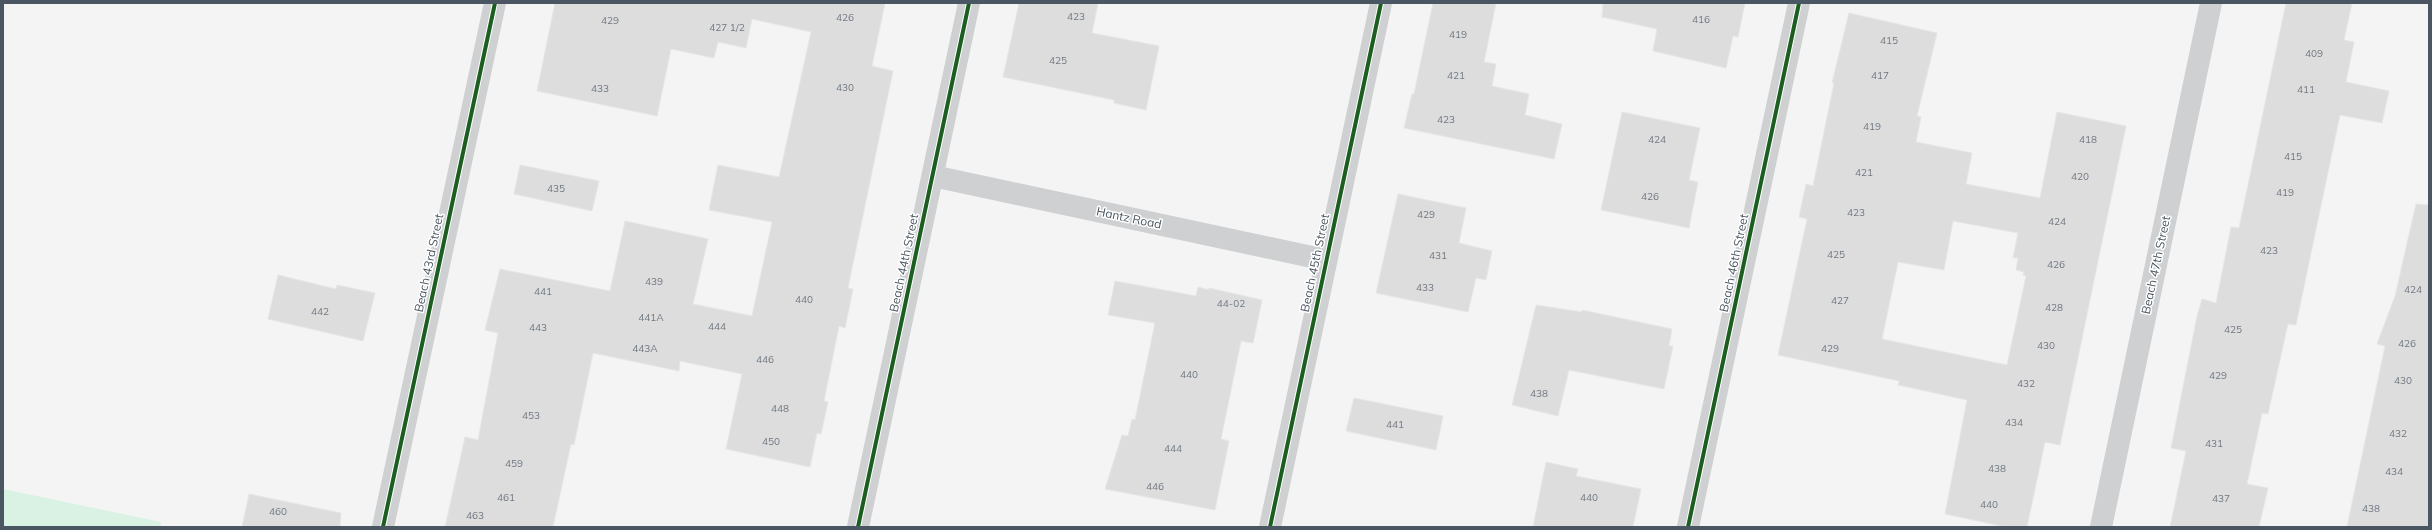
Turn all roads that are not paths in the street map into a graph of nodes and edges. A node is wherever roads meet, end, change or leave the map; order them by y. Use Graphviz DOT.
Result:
graph roads {
  1 [pos="495,3"];
  2 [pos="969,3"];
  3 [pos="1381,3"];
  4 [pos="1799,3"];
  5 [pos="2211,3"];
  6 [pos="933,176"];
  7 [pos="1326,260"];
  8 [pos="384,527"];
  9 [pos="858,527"];
  10 [pos="1270,527"];
  11 [pos="1688,527"];
  12 [pos="2101,527"];
  1 -- 8 [label="street, Beach 43rd Street"];
  2 -- 6 [label="street, Beach 44th Street"];
  3 -- 7 [label="street, Beach 45th Street"];
  4 -- 11 [label="street, Beach 46th Street"];
  5 -- 12 [label="street, Beach 47th Street"];
  6 -- 7 [label="street, Hantz Road"];
  6 -- 9 [label="street, Beach 44th Street"];
  7 -- 10 [label="street, Beach 45th Street"];
}
